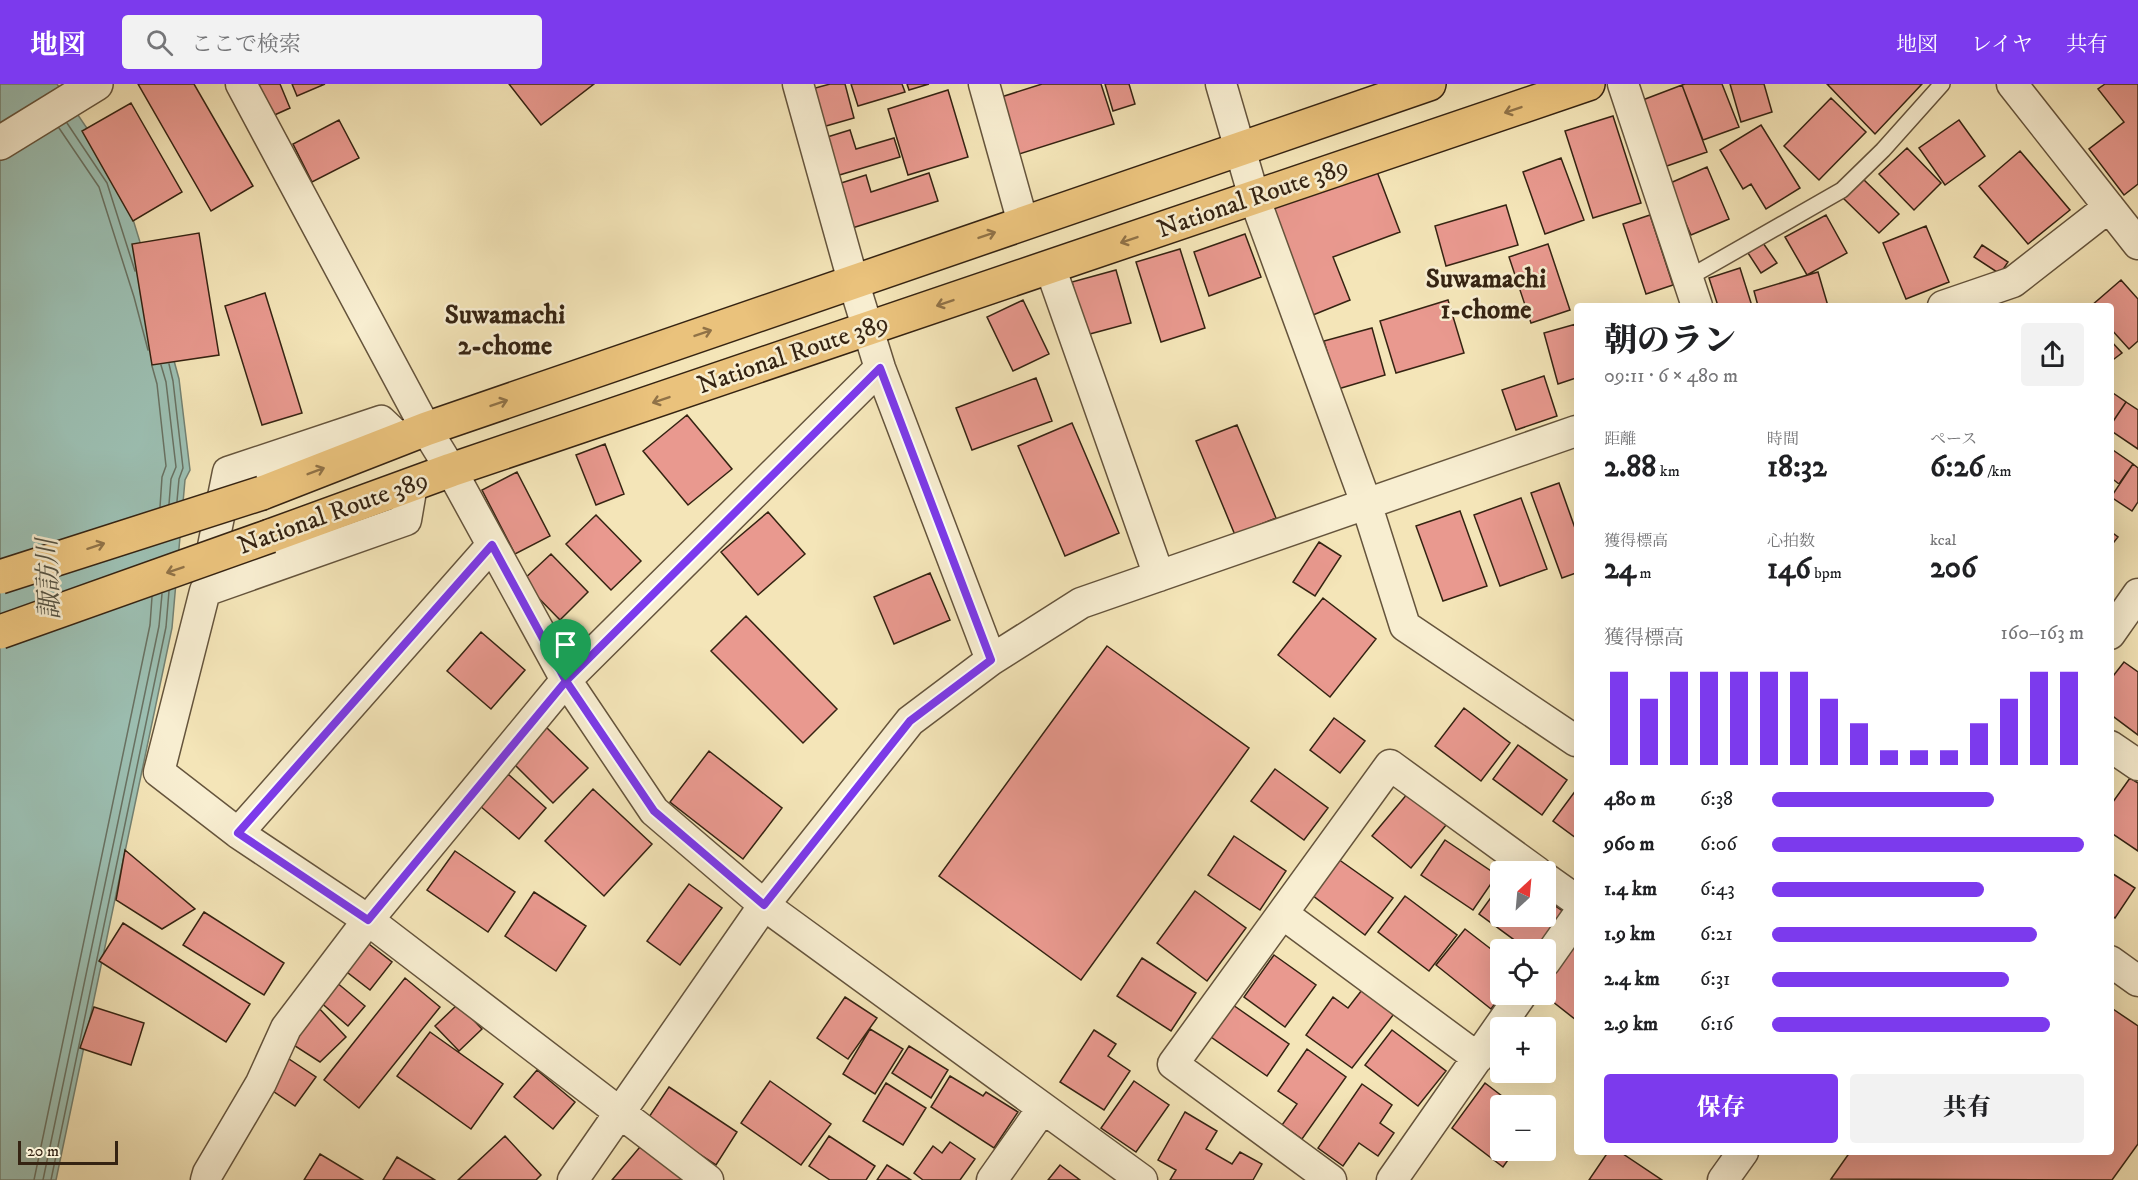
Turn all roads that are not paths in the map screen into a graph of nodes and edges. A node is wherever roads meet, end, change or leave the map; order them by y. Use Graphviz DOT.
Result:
graph roads {
  1 [pos="241,84"];
  2 [pos="798,84"];
  3 [pos="984,84"];
  4 [pos="1221,84"];
  5 [pos="1429,84"];
  6 [pos="1588,84"];
  7 [pos="1623,84"];
  8 [pos="1942,84"];
  9 [pos="2012,84"];
  10 [pos="90,87"];
  11 [pos="0,143"];
  12 [pos="1240,149"];
  13 [pos="1254,197"];
  14 [pos="2109,207"];
  15 [pos="1023,223"];
  16 [pos="2138,244"];
  17 [pos="1050,267"];
  18 [pos="1688,278"];
  19 [pos="853,281"];
  20 [pos="1696,303"];
  21 [pos="1952,303"];
  22 [pos="867,329"];
  23 [pos="880,368"];
  24 [pos="1574,432"];
  25 [pos="413,434"];
  26 [pos="451,470"];
  27 [pos="412,485"];
  28 [pos="1366,503"];
  29 [pos="492,545"];
  30 [pos="1159,576"];
  31 [pos="0,577"];
  32 [pos="204,591"];
  33 [pos="2138,594"];
  34 [pos="2114,628"];
  35 [pos="0,632"];
  36 [pos="991,660"];
  37 [pos="566,681"];
  38 [pos="1574,740"];
  39 [pos="2114,749"];
  40 [pos="2138,765"];
  41 [pos="238,833"];
  42 [pos="1522,861"];
  43 [pos="1556,886"];
  44 [pos="1574,899"];
  45 [pos="764,905"];
  46 [pos="1283,914"];
  47 [pos="368,920"];
  48 [pos="1574,921"];
  49 [pos="1556,946"];
  50 [pos="2114,964"];
  51 [pos="2138,981"];
  52 [pos="1514,1005"];
  53 [pos="1478,1058"];
  54 [pos="1042,1108"];
  55 [pos="620,1115"];
  56 [pos="1741,1155"];
  57 [pos="212,1178"];
  58 [pos="573,1180"];
  59 [pos="708,1180"];
  60 [pos="992,1180"];
  61 [pos="1142,1180"];
  62 [pos="1331,1180"];
  63 [pos="1392,1180"];
  64 [pos="1723,1180"];
  1 -- 25 [label="street"];
  2 -- 19 [label="street"];
  3 -- 15 [label="street"];
  4 -- 12 [label="street"];
  5 -- 12 [label="highway, National Route 389"];
  6 -- 13 [label="highway, National Route 389, one-way"];
  7 -- 18 [label="street"];
  8 -- 18 [label="lane"];
  9 -- 14 [label="street"];
  10 -- 11 [label="street"];
  12 -- 13 [label="street"];
  12 -- 15 [label="highway, National Route 389"];
  13 -- 17 [label="highway, National Route 389, one-way"];
  13 -- 28 [label="street"];
  14 -- 16 [label="street"];
  14 -- 21 [label="street"];
  19 -- 15 [label="highway, National Route 389, one-way"];
  17 -- 22 [label="highway, National Route 389, one-way"];
  17 -- 30 [label="street"];
  18 -- 20 [label="street"];
  19 -- 22 [label="street"];
  25 -- 19 [label="highway, National Route 389, one-way"];
  22 -- 23 [label="street"];
  22 -- 26 [label="highway, National Route 389, one-way"];
  23 -- 36 [label="street"];
  23 -- 37 [label="street"];
  24 -- 28 [label="street"];
  25 -- 26 [label="street"];
  31 -- 25 [label="highway, National Route 389, one-way, bridge"];
  25 -- 32 [label="street"];
  26 -- 27 [label="highway, National Route 389"];
  26 -- 29 [label="street"];
  27 -- 32 [label="street"];
  27 -- 35 [label="highway, National Route 389, one-way, bridge"];
  28 -- 30 [label="street"];
  28 -- 38 [label="street"];
  29 -- 37 [label="street"];
  29 -- 41 [label="street"];
  30 -- 36 [label="street"];
  32 -- 41 [label="street"];
  33 -- 34 [label="street"];
  36 -- 45 [label="street"];
  37 -- 45 [label="street"];
  37 -- 47 [label="street"];
  39 -- 40 [label="street"];
  41 -- 47 [label="street"];
  42 -- 46 [label="street"];
  43 -- 44 [label="street"];
  45 -- 54 [label="street"];
  45 -- 55 [label="street"];
  46 -- 53 [label="street"];
  46 -- 62 [label="street"];
  47 -- 55 [label="street"];
  47 -- 57 [label="street"];
  48 -- 49 [label="street"];
  50 -- 51 [label="street"];
  52 -- 53 [label="street"];
  53 -- 63 [label="street"];
  54 -- 60 [label="street"];
  54 -- 61 [label="street"];
  55 -- 58 [label="street"];
  55 -- 59 [label="street"];
  56 -- 64 [label="street"];
}
